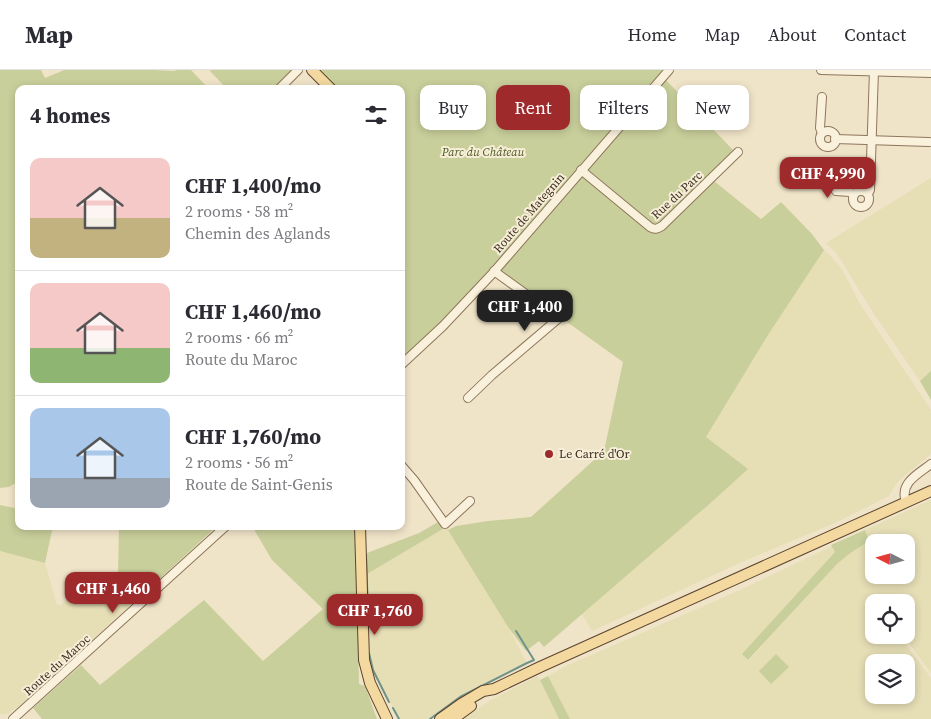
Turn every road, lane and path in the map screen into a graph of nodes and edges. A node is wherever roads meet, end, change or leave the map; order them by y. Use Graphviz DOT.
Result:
graph roads {
  1 [pos="298,70"];
  2 [pos="303,70"];
  3 [pos="312,70"];
  4 [pos="669,70"];
  5 [pos="821,70"];
  6 [pos="874,71"];
  7 [pos="931,73"];
  8 [pos="283,85"];
  9 [pos="318,85"];
  10 [pos="327,85"];
  11 [pos="822,97"];
  12 [pos="822,134"];
  13 [pos="835,139"];
  14 [pos="872,140"];
  15 [pos="930,142"];
  16 [pos="738,152"];
  17 [pos="581,170"];
  18 [pos="837,179"];
  19 [pos="868,194"];
  20 [pos="854,195"];
  21 [pos="494,271"];
  22 [pos="405,361"];
  23 [pos="468,398"];
  24 [pos="931,464"];
  25 [pos="405,470"];
  26 [pos="931,491"];
  27 [pos="470,501"];
  28 [pos="906,502"];
  29 [pos="222,530"];
  30 [pos="360,530"];
  31 [pos="494,689"];
  32 [pos="387,718"];
  33 [pos="13,719"];
  34 [pos="440,719"];
  35 [pos="452,719"];
  1 -- 8 [label="street"];
  2 -- 9 [label="main road"];
  3 -- 10 [label="main road"];
  4 -- 17 [label="street, Route de Mategnin"];
  5 -- 6 [label="street"];
  6 -- 7 [label="street"];
  6 -- 14 [label="street"];
  11 -- 12 [label="street"];
  12 -- 13 [label="street"];
  12 -- 13 [label="street"];
  13 -- 14 [label="street"];
  14 -- 15 [label="street"];
  14 -- 19 [label="street"];
  16 -- 17 [label="street, Rue du Parc"];
  17 -- 21 [label="street, Route de Mategnin"];
  18 -- 20 [label="street"];
  19 -- 20 [label="street"];
  19 -- 20 [label="street"];
  21 -- 22 [label="street, Route de Mategnin"];
  21 -- 23 [label="street"];
  24 -- 28 [label="street"];
  25 -- 27 [label="street"];
  26 -- 28 [label="main road"];
  28 -- 31 [label="main road"];
  29 -- 33 [label="street, Route du Maroc"];
  30 -- 32 [label="main road"];
  31 -- 34 [label="main road"];
  31 -- 35 [label="main road"];
}
